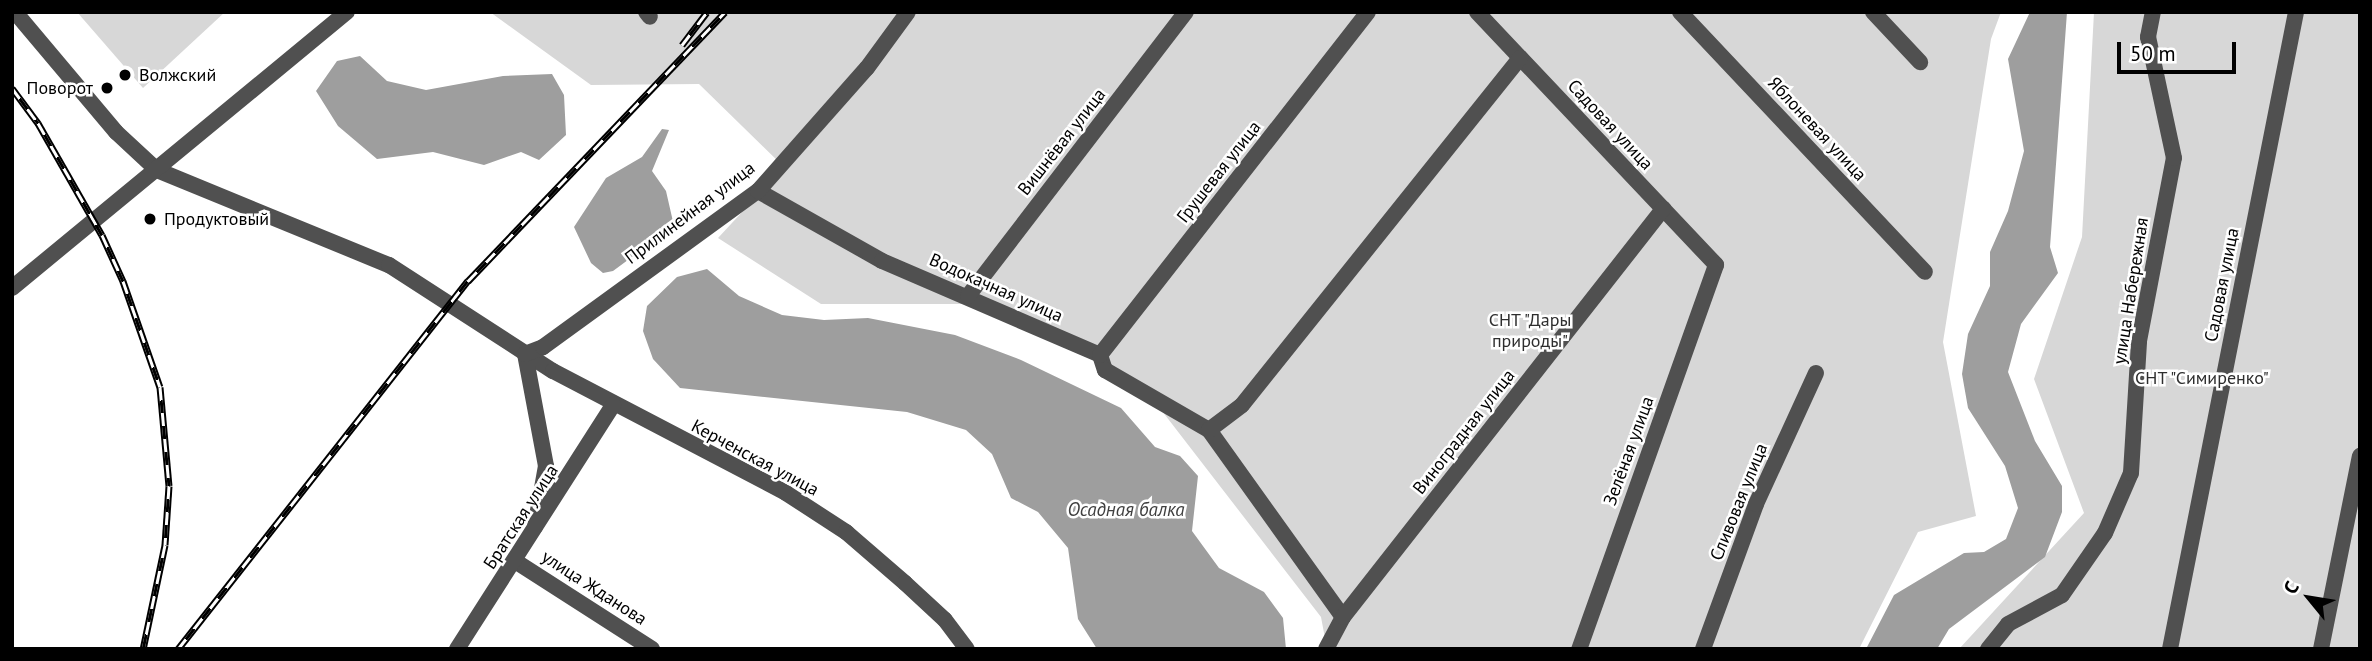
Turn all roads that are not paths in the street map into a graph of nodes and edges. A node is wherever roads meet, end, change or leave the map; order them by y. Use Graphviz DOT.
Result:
graph roads {
  1 [pos="15,12"];
  2 [pos="347,12"];
  3 [pos="908,12"];
  4 [pos="1186,12"];
  5 [pos="1368,12"];
  6 [pos="1476,12"];
  7 [pos="1680,12"];
  8 [pos="1873,12"];
  9 [pos="2153,12"];
  10 [pos="2296,12"];
  11 [pos="1520,58"];
  12 [pos="1920,62"];
  13 [pos="157,170"];
  14 [pos="758,191"];
  15 [pos="1663,209"];
  16 [pos="1716,265"];
  17 [pos="1925,272"];
  18 [pos="12,288"];
  19 [pos="968,296"];
  20 [pos="524,354"];
  21 [pos="1100,355"];
  22 [pos="1816,373"];
  23 [pos="613,405"];
  24 [pos="1209,430"];
  25 [pos="2360,456"];
  26 [pos="535,527"];
  27 [pos="515,561"];
  28 [pos="1343,617"];
  29 [pos="457,649"];
  30 [pos="652,649"];
  31 [pos="967,649"];
  32 [pos="1326,649"];
  33 [pos="1580,649"];
  34 [pos="1703,649"];
  35 [pos="1988,649"];
  36 [pos="2170,649"];
  37 [pos="2321,649"];
  1 -- 13 [label="street"];
  2 -- 13 [label="street"];
  3 -- 14 [label="street, Прилинейная улица"];
  4 -- 19 [label="street, Вишнёвая улица"];
  5 -- 21 [label="street, Грушевая улица"];
  6 -- 11 [label="street, Садовая улица"];
  7 -- 17 [label="street, Яблоневая улица"];
  8 -- 12 [label="street"];
  9 -- 35 [label="street, улица Набережная"];
  10 -- 36 [label="street, Садовая улица"];
  11 -- 15 [label="street, Садовая улица"];
  11 -- 24 [label="street"];
  13 -- 18 [label="street"];
  13 -- 20 [label="street, Керченская улица"];
  14 -- 19 [label="street, Водокачная улица"];
  14 -- 20 [label="street, Прилинейная улица"];
  15 -- 16 [label="street, Садовая улица"];
  15 -- 28 [label="street, Виноградная улица"];
  16 -- 33 [label="street, Зелёная улица"];
  19 -- 21 [label="street, Водокачная улица"];
  20 -- 23 [label="street, Керченская улица"];
  20 -- 26 [label="street"];
  21 -- 24 [label="street, Водокачная улица"];
  22 -- 34 [label="street, Сливовая улица"];
  23 -- 26 [label="street, Братская улица"];
  23 -- 31 [label="street, Керченская улица"];
  24 -- 28 [label="street, Водокачная улица"];
  25 -- 37 [label="street"];
  26 -- 27 [label="street, Братская улица"];
  27 -- 29 [label="street, Братская улица"];
  27 -- 30 [label="street, улица Жданова"];
  28 -- 32 [label="street, Виноградная улица"];
}
